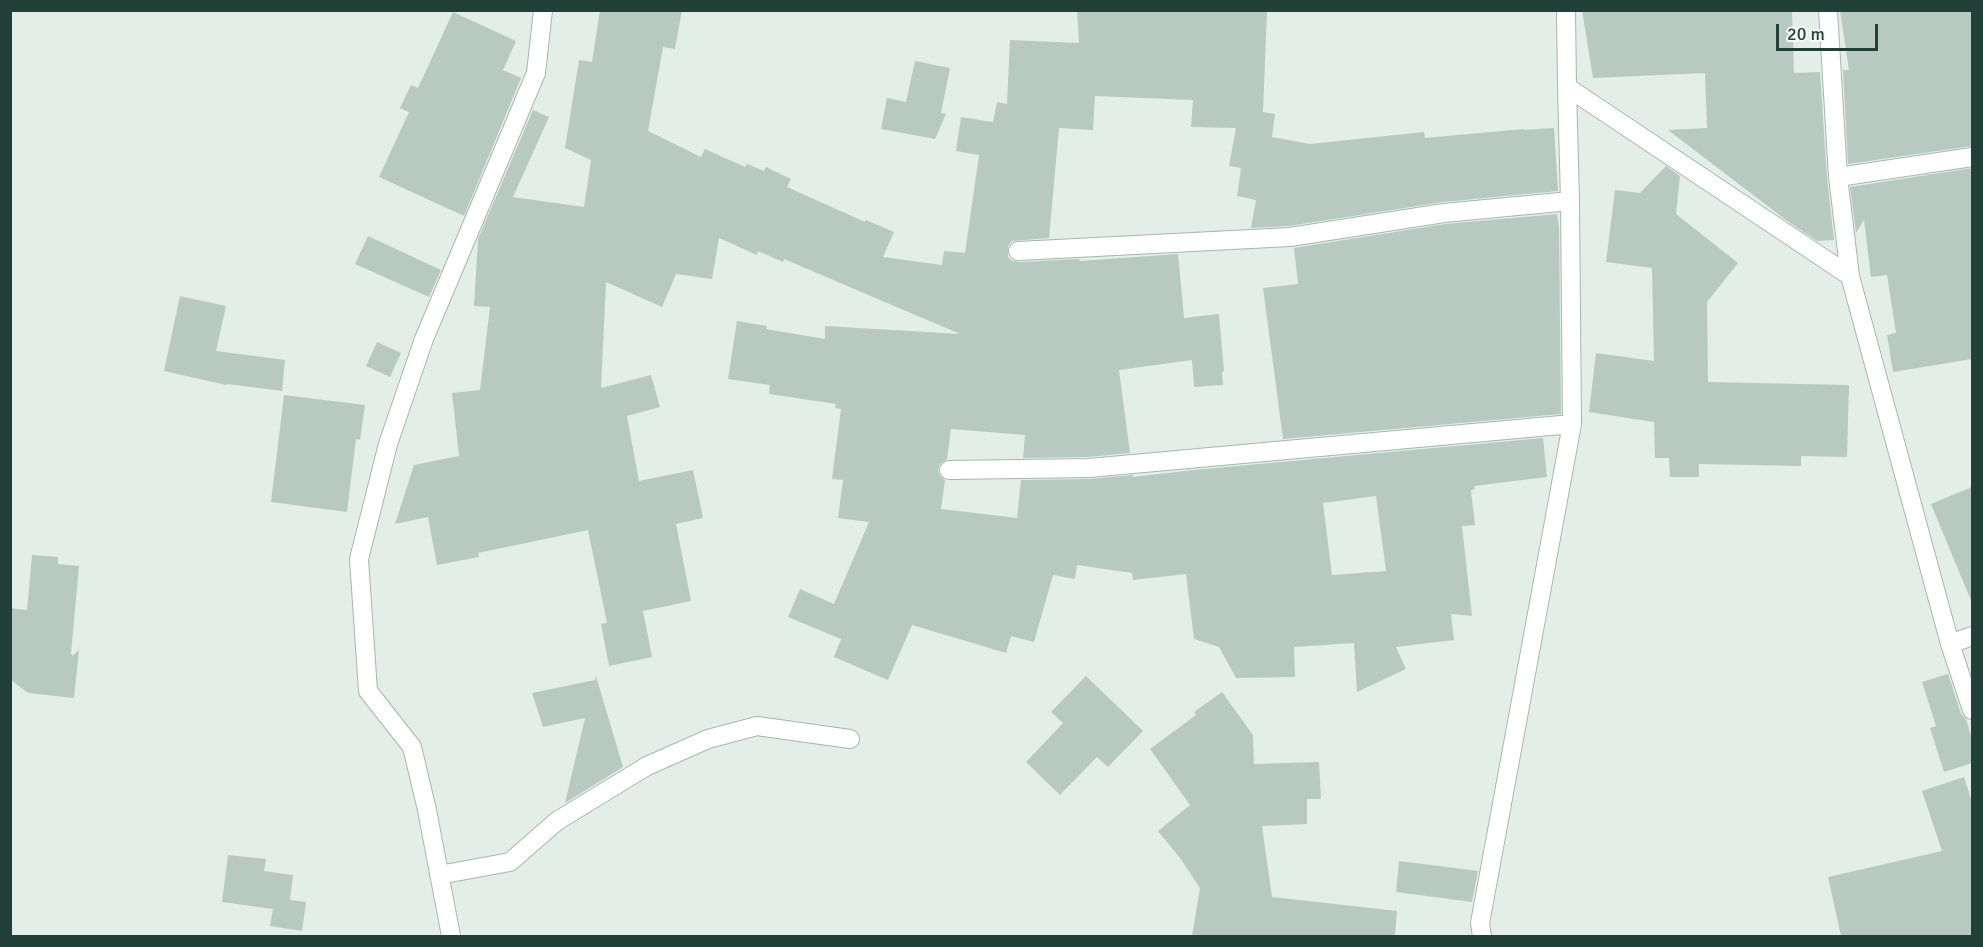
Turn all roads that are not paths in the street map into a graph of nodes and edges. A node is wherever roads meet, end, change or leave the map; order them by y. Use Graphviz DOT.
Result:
graph roads {
  1 [pos="543,10"];
  2 [pos="1566,10"];
  3 [pos="1828,10"];
  4 [pos="1567,87"];
  5 [pos="1972,158"];
  6 [pos="1838,177"];
  7 [pos="1570,201"];
  8 [pos="1018,251"];
  9 [pos="1850,276"];
  10 [pos="1572,423"];
  11 [pos="949,470"];
  12 [pos="1972,636"];
  13 [pos="1950,644"];
  14 [pos="1972,710"];
  15 [pos="850,739"];
  16 [pos="439,875"];
  17 [pos="451,936"];
  18 [pos="1482,936"];
  1 -- 16 [label="street"];
  2 -- 4 [label="street"];
  3 -- 6 [label="street"];
  4 -- 7 [label="street"];
  4 -- 9 [label="street"];
  5 -- 6 [label="street"];
  6 -- 9 [label="street"];
  7 -- 8 [label="street"];
  7 -- 10 [label="street"];
  9 -- 13 [label="street"];
  10 -- 11 [label="street"];
  10 -- 18 [label="street"];
  12 -- 13 [label="street"];
  13 -- 14 [label="street"];
  15 -- 16 [label="street"];
  16 -- 17 [label="street"];
}
